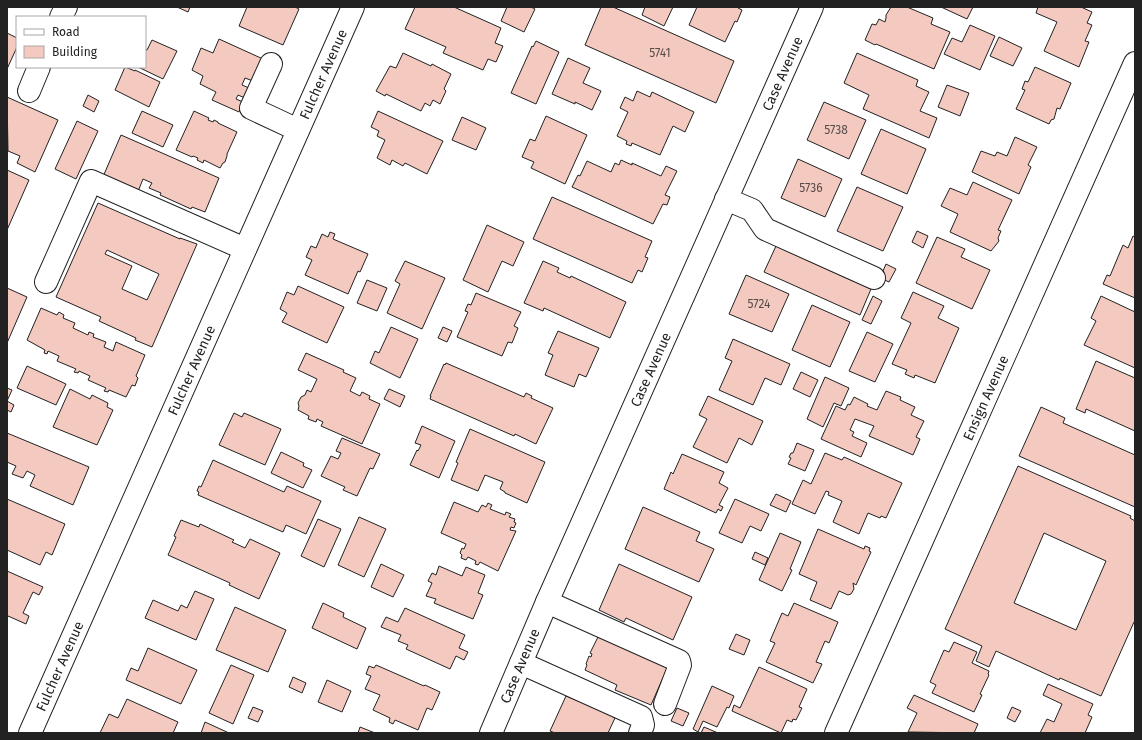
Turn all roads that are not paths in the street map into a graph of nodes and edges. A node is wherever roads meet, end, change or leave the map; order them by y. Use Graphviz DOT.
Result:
graph roads {
  1 [pos="66,7"];
  2 [pos="353,7"];
  3 [pos="812,7"];
  4 [pos="62,16"];
  5 [pos="271,64"];
  6 [pos="1135,64"];
  7 [pos="39,68"];
  8 [pos="29,91"];
  9 [pos="298,130"];
  10 [pos="726,199"];
  11 [pos="245,249"];
  12 [pos="874,278"];
  13 [pos="46,282"];
  14 [pos="547,602"];
  15 [pos="521,664"];
  16 [pos="665,704"];
  17 [pos="30,733"];
  18 [pos="491,733"];
  19 [pos="640,733"];
  20 [pos="836,733"];
  1 -- 4 [label="street"];
  2 -- 9 [label="street, Fulcher Avenue"];
  3 -- 10 [label="street, Case Avenue"];
  5 -- 9 [label="street"];
  6 -- 20 [label="street, Ensign Avenue"];
  7 -- 8 [label="street"];
  9 -- 11 [label="street, Fulcher Avenue"];
  10 -- 12 [label="street"];
  10 -- 14 [label="street, Case Avenue"];
  11 -- 13 [label="street"];
  11 -- 17 [label="street, Fulcher Avenue"];
  14 -- 15 [label="street, Case Avenue"];
  14 -- 16 [label="street"];
  15 -- 18 [label="street, Case Avenue"];
  15 -- 19 [label="street"];
}
